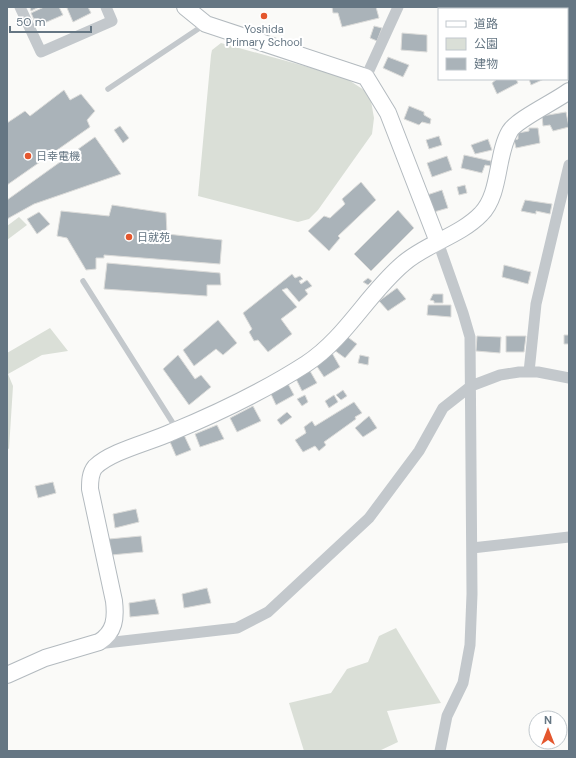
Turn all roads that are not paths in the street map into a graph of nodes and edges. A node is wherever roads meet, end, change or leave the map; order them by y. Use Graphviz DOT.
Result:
graph roads {
  1 [pos="20,7"];
  2 [pos="106,7"];
  3 [pos="185,7"];
  4 [pos="398,7"];
  5 [pos="206,24"];
  6 [pos="366,77"];
  7 [pos="108,89"];
  8 [pos="569,91"];
  9 [pos="569,165"];
  10 [pos="438,242"];
  11 [pos="83,281"];
  12 [pos="528,372"];
  13 [pos="569,378"];
  14 [pos="471,386"];
  15 [pos="177,430"];
  16 [pos="569,537"];
  17 [pos="472,548"];
  18 [pos="89,645"];
  19 [pos="7,675"];
  20 [pos="440,751"];
  1 -- 2 [label="street"];
  3 -- 5 [label="street"];
  4 -- 6 [label="street"];
  5 -- 6 [label="street"];
  5 -- 7 [label="lane"];
  6 -- 10 [label="street"];
  8 -- 10 [label="street"];
  9 -- 12 [label="street"];
  10 -- 14 [label="street"];
  10 -- 15 [label="street"];
  11 -- 15 [label="lane"];
  12 -- 13 [label="street"];
  12 -- 14 [label="street"];
  14 -- 17 [label="street"];
  14 -- 18 [label="street"];
  15 -- 18 [label="street"];
  16 -- 17 [label="street"];
  17 -- 20 [label="street"];
  18 -- 19 [label="street"];
}
